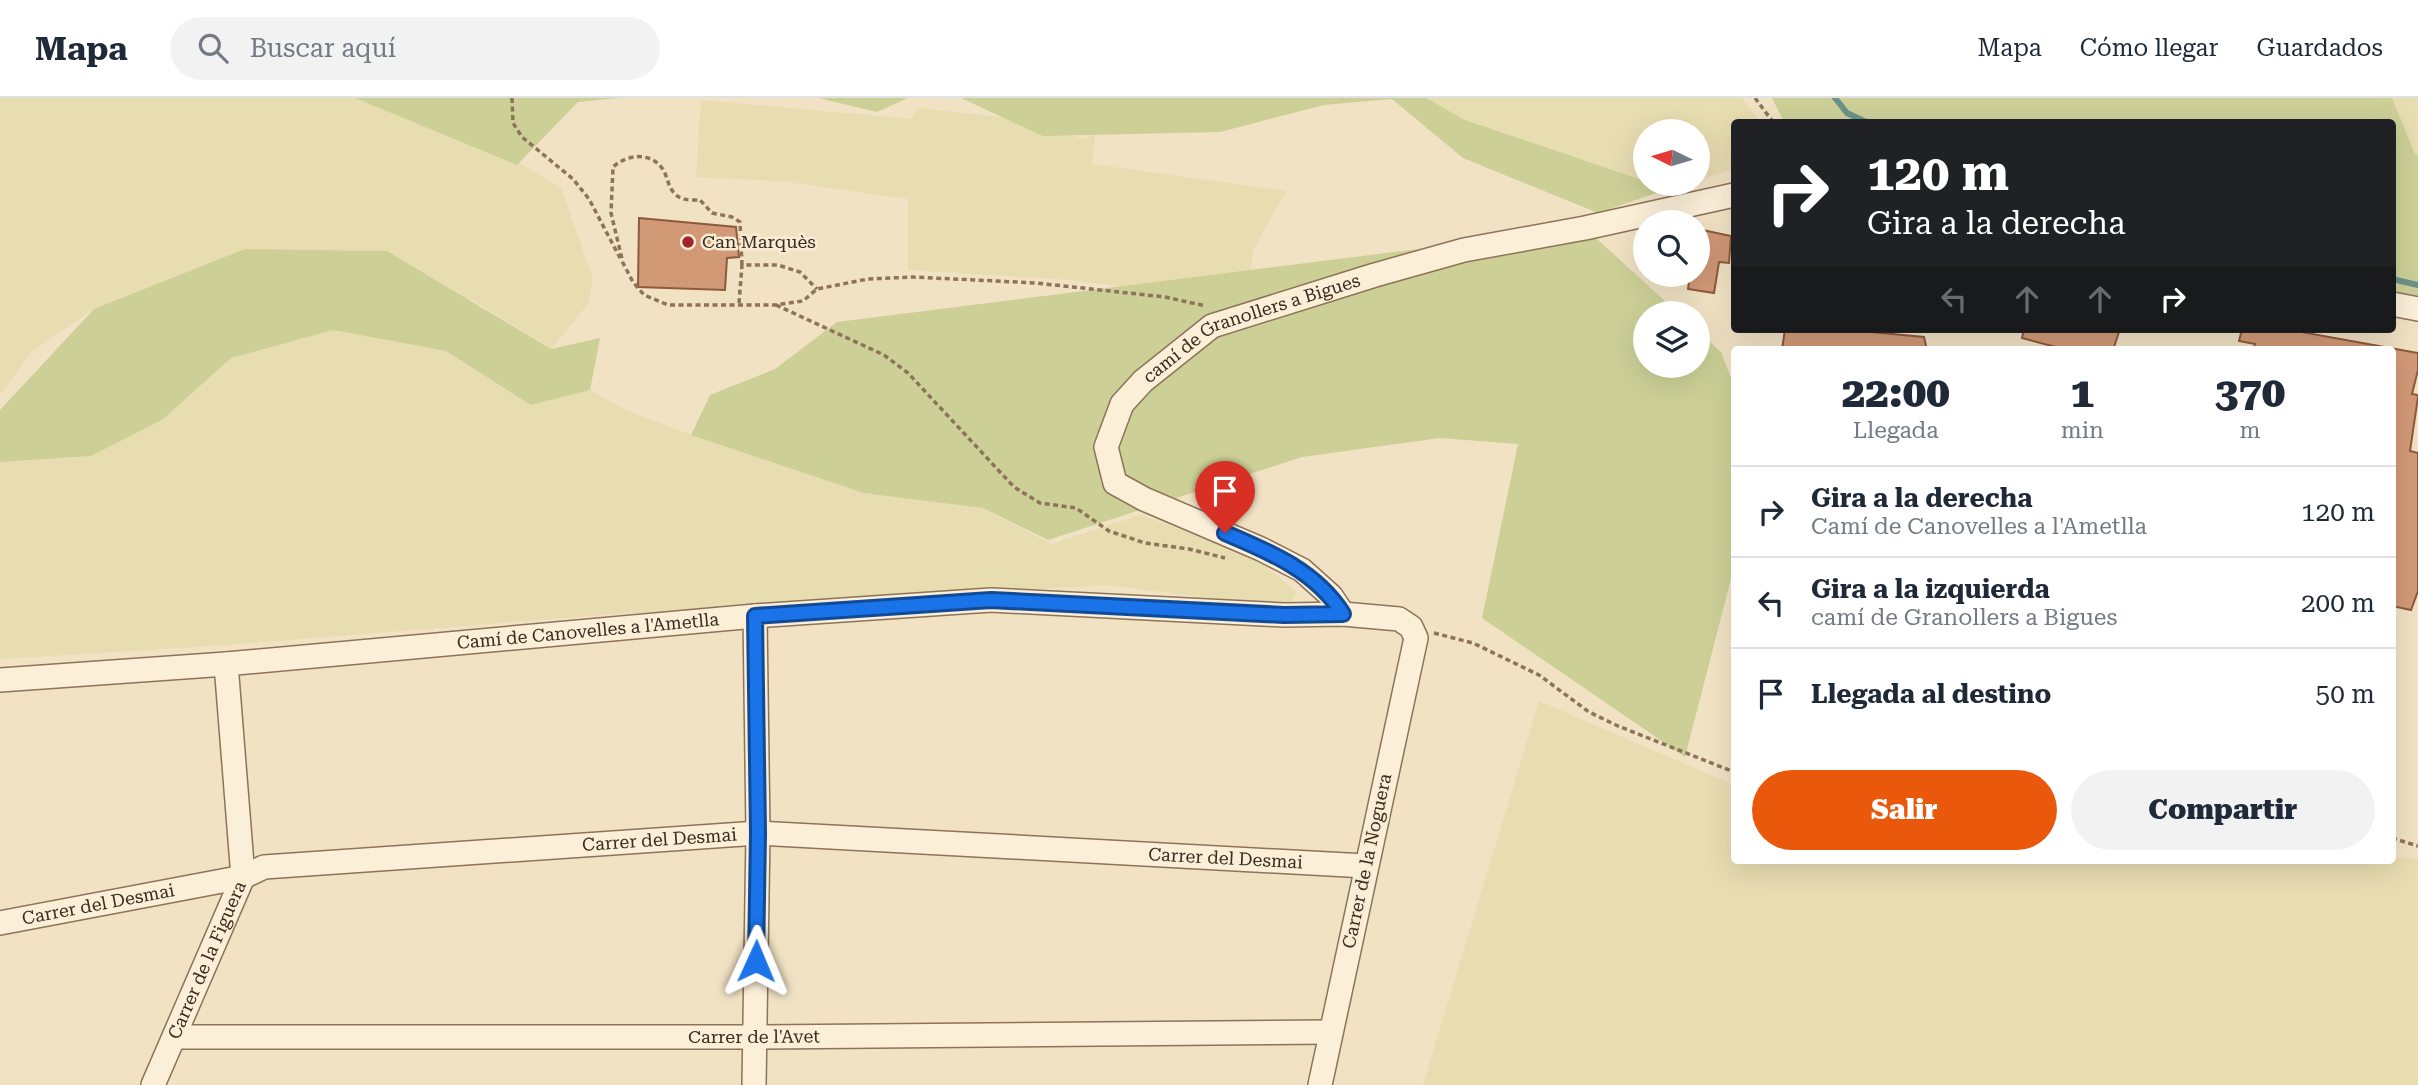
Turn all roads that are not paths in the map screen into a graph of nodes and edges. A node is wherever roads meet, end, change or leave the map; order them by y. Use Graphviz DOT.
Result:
graph roads {
  1 [pos="1731,196"];
  2 [pos="2396,305"];
  3 [pos="2418,309"];
  4 [pos="1343,614"];
  5 [pos="755,616"];
  6 [pos="1414,633"];
  7 [pos="226,664"];
  8 [pos="0,680"];
  9 [pos="758,833"];
  10 [pos="1366,866"];
  11 [pos="243,877"];
  12 [pos="0,923"];
  13 [pos="1331,1032"];
  14 [pos="176,1037"];
  15 [pos="755,1037"];
  16 [pos="153,1085"];
  17 [pos="754,1085"];
  18 [pos="1320,1085"];
  1 -- 4 [label="street, camí de Granollers a Bigues"];
  2 -- 3 [label="street"];
  4 -- 5 [label="street, Camí de Canovelles a l'Ametlla"];
  4 -- 6 [label="street, Camí de Canovelles a l'Ametlla"];
  5 -- 7 [label="street, Camí de Canovelles a l'Ametlla"];
  5 -- 9 [label="street"];
  6 -- 10 [label="street, Carrer de la Noguera"];
  7 -- 8 [label="street, Camí de Canovelles a l'Ametlla"];
  7 -- 11 [label="street, Carrer de la Figuera"];
  9 -- 10 [label="street, Carrer del Desmai"];
  9 -- 11 [label="street, Carrer del Desmai"];
  9 -- 15 [label="street"];
  10 -- 13 [label="street, Carrer de la Noguera"];
  11 -- 12 [label="street, Carrer del Desmai"];
  11 -- 14 [label="street, Carrer de la Figuera"];
  13 -- 15 [label="street, Carrer de l'Avet"];
  13 -- 18 [label="street, Carrer de la Noguera"];
  14 -- 15 [label="street, Carrer de l'Avet"];
  14 -- 16 [label="street, Carrer de la Figuera"];
  15 -- 17 [label="street"];
}
